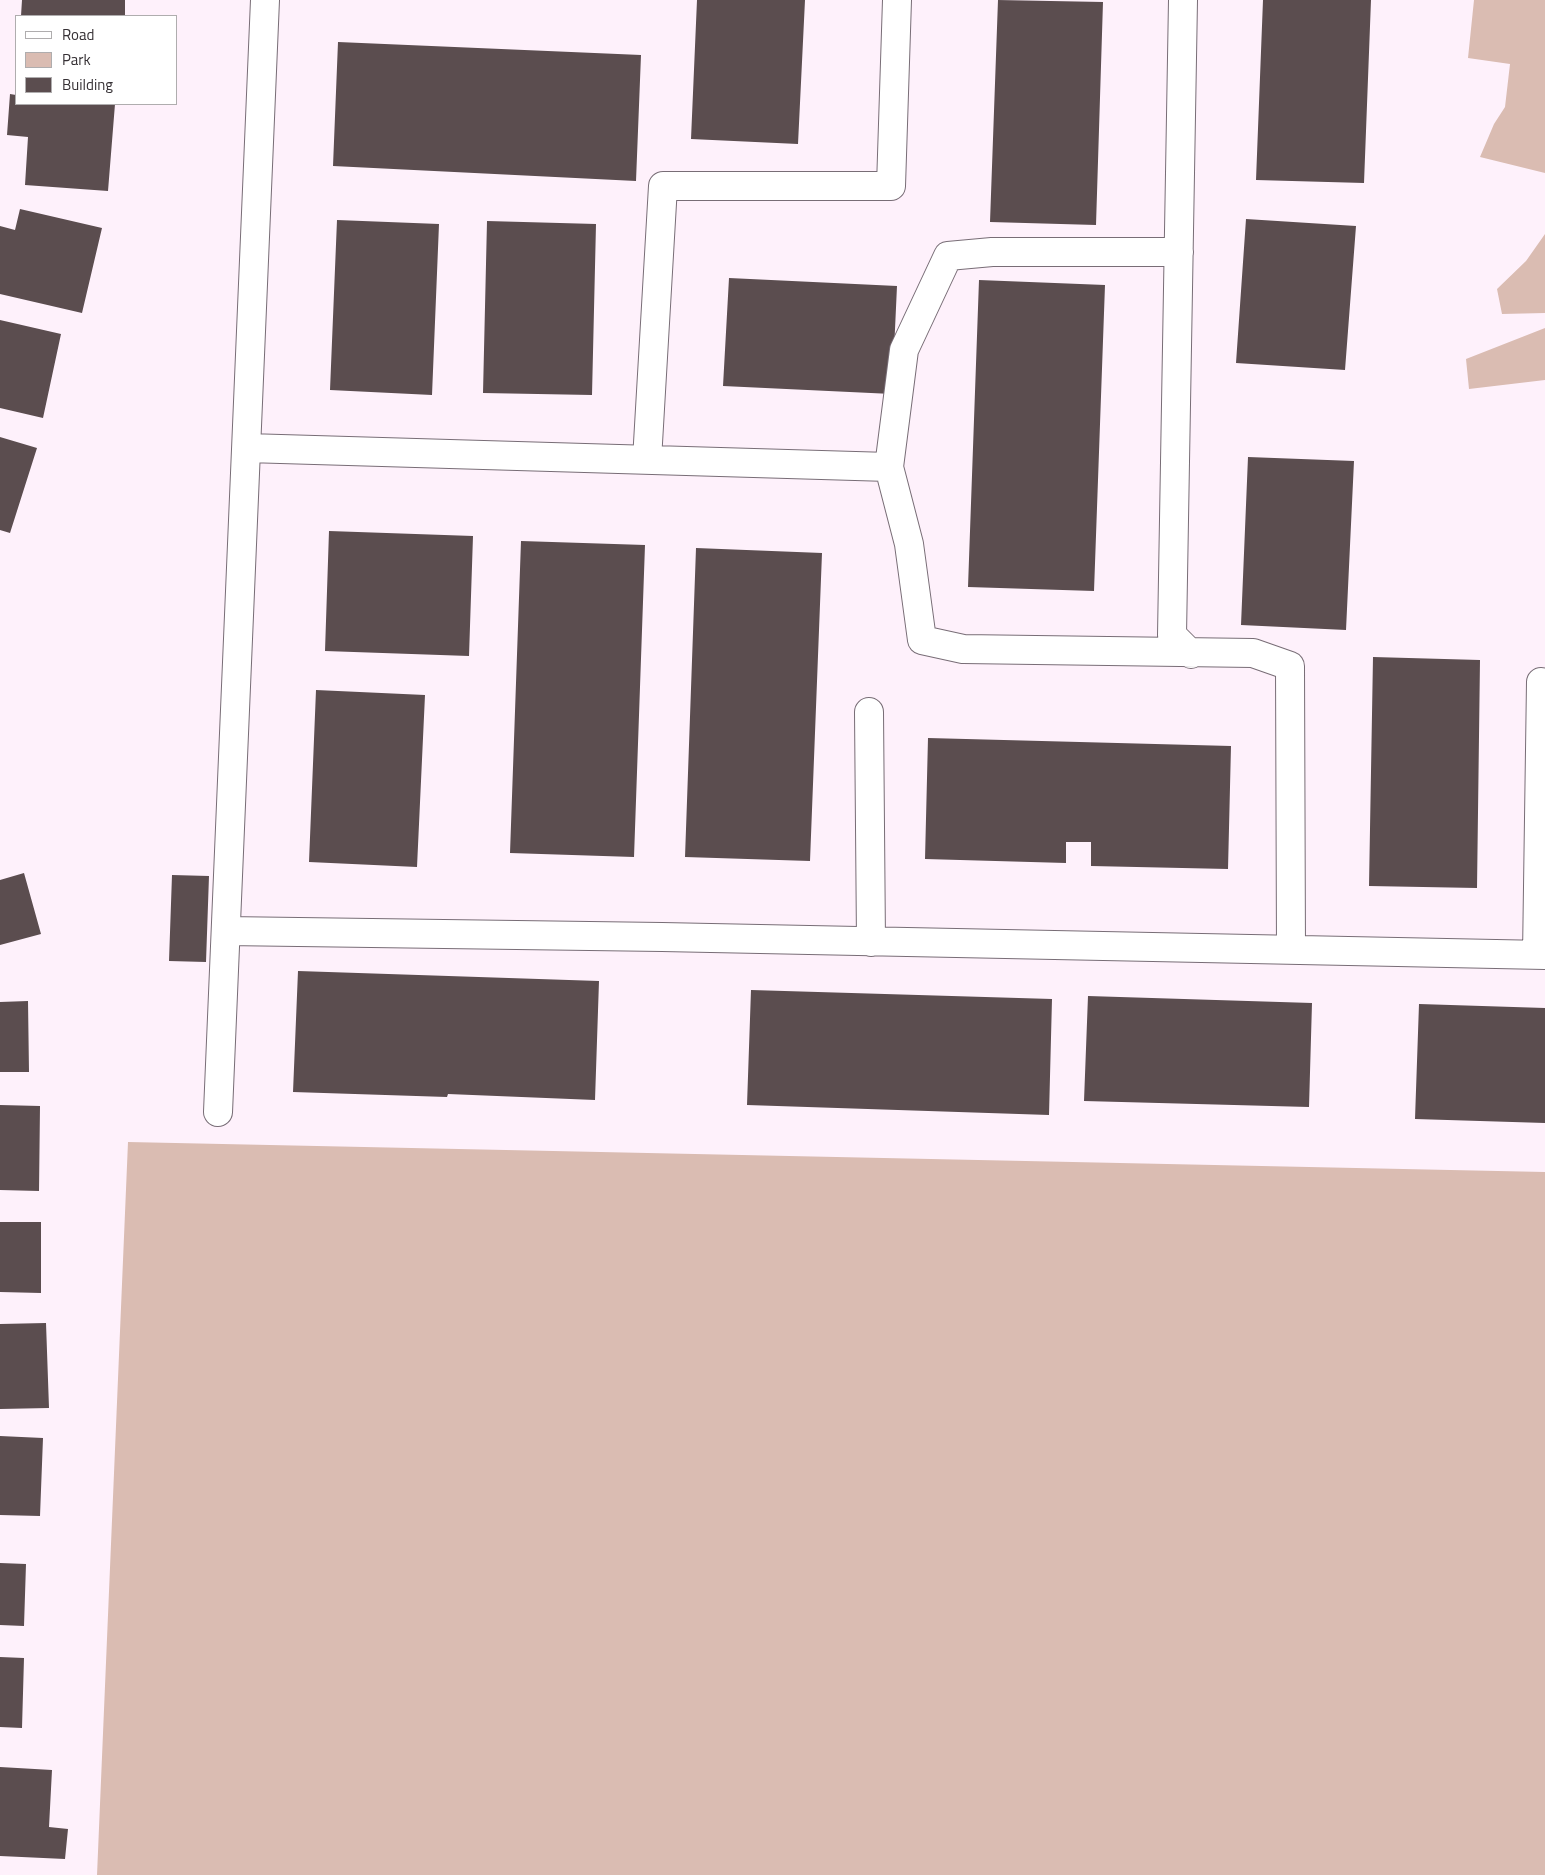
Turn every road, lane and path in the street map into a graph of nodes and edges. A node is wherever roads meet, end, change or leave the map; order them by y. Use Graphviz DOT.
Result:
graph roads {
  1 [pos="265,0"];
  2 [pos="897,0"];
  3 [pos="1183,0"];
  4 [pos="1179,252"];
  5 [pos="247,448"];
  6 [pos="647,460"];
  7 [pos="889,467"];
  8 [pos="1191,654"];
  9 [pos="1541,682"];
  10 [pos="869,712"];
  11 [pos="226,931"];
  12 [pos="871,942"];
  13 [pos="1291,950"];
  14 [pos="1541,955"];
  15 [pos="218,1112"];
  1 -- 5 [label="lane"];
  2 -- 6 [label="lane"];
  3 -- 4 [label="lane"];
  4 -- 7 [label="lane"];
  4 -- 8 [label="lane"];
  5 -- 6 [label="lane"];
  5 -- 11 [label="lane"];
  6 -- 7 [label="lane"];
  7 -- 8 [label="lane"];
  8 -- 13 [label="lane"];
  9 -- 14 [label="lane"];
  10 -- 12 [label="lane"];
  11 -- 12 [label="lane"];
  11 -- 15 [label="lane"];
  12 -- 13 [label="lane"];
  13 -- 14 [label="lane"];
}
